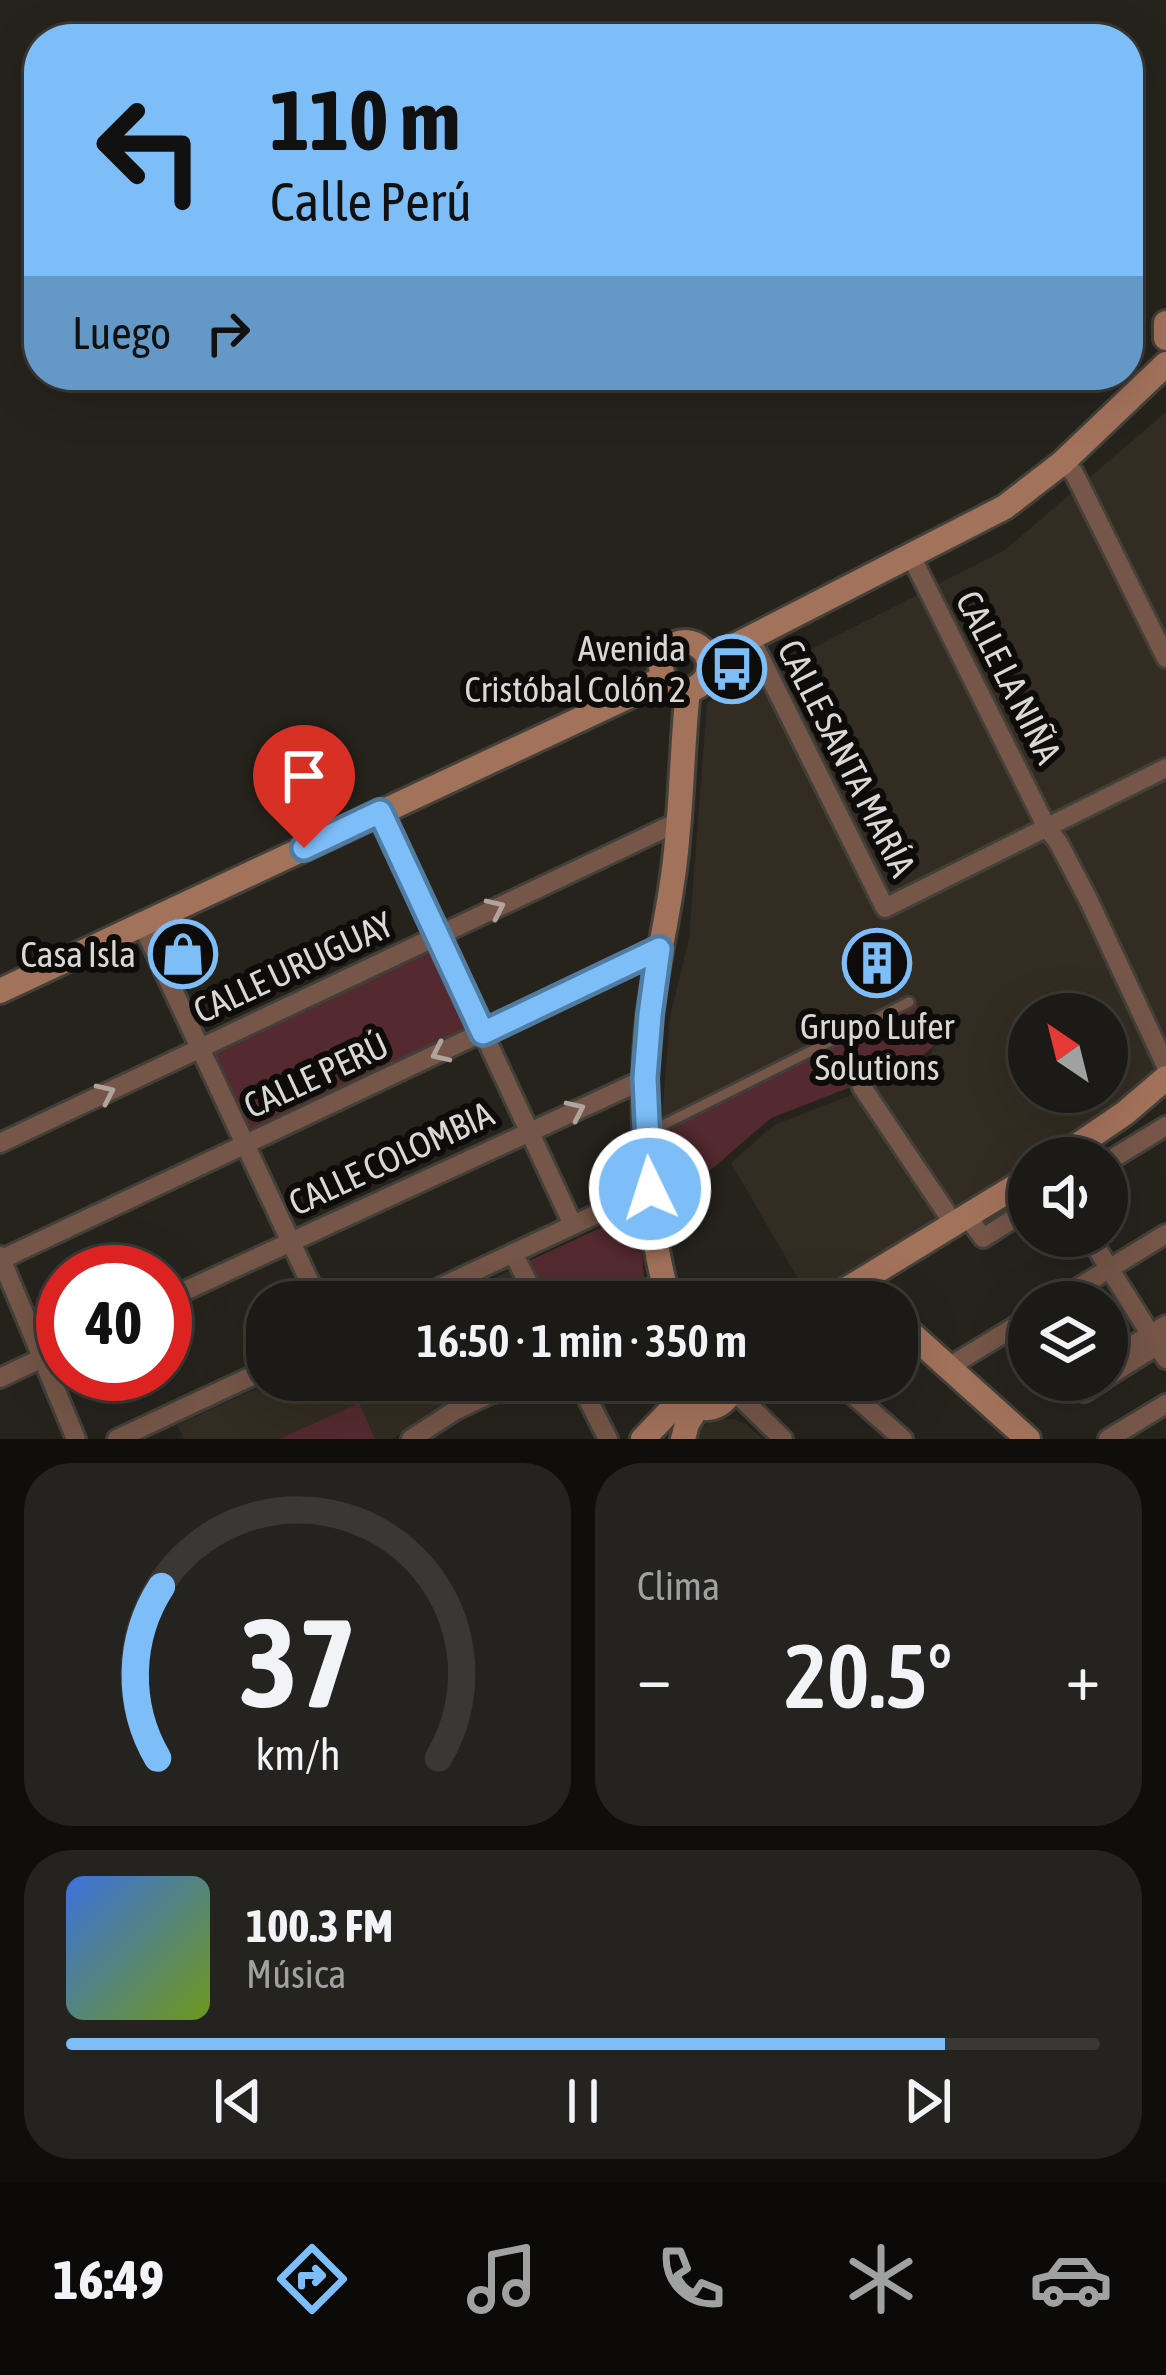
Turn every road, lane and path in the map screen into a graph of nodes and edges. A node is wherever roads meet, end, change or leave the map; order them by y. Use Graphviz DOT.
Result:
graph roads {
  1 [pos="1166,323"];
  2 [pos="1166,338"];
  3 [pos="1166,364"];
  4 [pos="1143,386"];
  5 [pos="1138,390"];
  6 [pos="1061,463"];
  7 [pos="911,556"];
  8 [pos="750,638"];
  9 [pos="1166,658"];
  10 [pos="709,659"];
  11 [pos="664,677"];
  12 [pos="688,690"];
  13 [pos="1166,767"];
  14 [pos="380,812"];
  15 [pos="680,820"];
  16 [pos="1047,828"];
  17 [pos="142,924"];
  18 [pos="437,935"];
  19 [pos="659,949"];
  20 [pos="0,991"];
  21 [pos="909,1002"];
  22 [pos="483,1033"];
  23 [pos="200,1048"];
  24 [pos="1166,1066"];
  25 [pos="645,1078"];
  26 [pos="1166,1078"];
  27 [pos="862,1087"];
  28 [pos="1166,1126"];
  29 [pos="530,1131"];
  30 [pos="646,1134"];
  31 [pos="1090,1137"];
  32 [pos="0,1143"];
  33 [pos="245,1145"];
  34 [pos="1128,1149"];
  35 [pos="650,1189"];
  36 [pos="1008,1191"];
  37 [pos="960,1220"];
  38 [pos="1008,1222"];
  39 [pos="573,1225"];
  40 [pos="1166,1234"];
  41 [pos="290,1240"];
  42 [pos="513,1253"];
  43 [pos="1102,1257"];
  44 [pos="0,1259"];
  45 [pos="1109,1269"];
  46 [pos="309,1281"];
  47 [pos="454,1281"];
  48 [pos="527,1281"];
  49 [pos="663,1281"];
  50 [pos="863,1281"];
  51 [pos="1089,1281"];
  52 [pos="192,1287"];
  53 [pos="1008,1331"];
  54 [pos="918,1341"];
  55 [pos="1161,1341"];
  56 [pos="36,1344"];
  57 [pos="1128,1353"];
  58 [pos="36,1361"];
  59 [pos="1128,1363"];
  60 [pos="947,1368"];
  61 [pos="0,1378"];
  62 [pos="246,1379"];
  63 [pos="60,1401"];
  64 [pos="475,1401"];
  65 [pos="589,1401"];
  66 [pos="680,1401"];
  67 [pos="690,1401"];
  68 [pos="748,1401"];
  69 [pos="860,1401"];
  70 [pos="1166,1404"];
  71 [pos="76,1439"];
  72 [pos="117,1439"];
  73 [pos="411,1439"];
  74 [pos="608,1439"];
  75 [pos="644,1439"];
  76 [pos="683,1439"];
  77 [pos="783,1439"];
  78 [pos="903,1439"];
  79 [pos="1028,1439"];
  80 [pos="1108,1439"];
  1 -- 2 [label="main road"];
  3 -- 4 [label="main road"];
  5 -- 6 [label="main road"];
  6 -- 7 [label="main road"];
  6 -- 9 [label="street"];
  7 -- 8 [label="main road"];
  7 -- 16 [label="street, CALLE LA NIÑA"];
  8 -- 10 [label="main road"];
  8 -- 16 [label="street, CALLE SANTA MARÍA"];
  10 -- 11 [label="main road"];
  10 -- 12 [label="main road"];
  11 -- 12 [label="main road"];
  11 -- 14 [label="main road"];
  12 -- 15 [label="main road"];
  13 -- 16 [label="street"];
  14 -- 17 [label="main road"];
  14 -- 18 [label="street"];
  18 -- 15 [label="street, CALLE URUGUAY, one-way"];
  15 -- 19 [label="main road"];
  16 -- 24 [label="street, CALLE LA NIÑA"];
  17 -- 20 [label="main road"];
  17 -- 23 [label="street"];
  18 -- 22 [label="street"];
  18 -- 23 [label="street, CALLE URUGUAY"];
  19 -- 22 [label="street, CALLE PERÚ"];
  19 -- 25 [label="main road"];
  21 -- 30 [label="lane"];
  22 -- 29 [label="street"];
  22 -- 33 [label="street, CALLE PERÚ, one-way"];
  32 -- 23 [label="street, CALLE URUGUAY, one-way"];
  23 -- 33 [label="street"];
  29 -- 25 [label="street, CALLE COLOMBIA, one-way"];
  25 -- 30 [label="main road"];
  26 -- 31 [label="main road"];
  27 -- 37 [label="street"];
  28 -- 34 [label="street"];
  29 -- 39 [label="street"];
  29 -- 41 [label="street, CALLE COLOMBIA"];
  30 -- 35 [label="main road"];
  33 -- 41 [label="street"];
  33 -- 44 [label="street, CALLE PERÚ"];
  35 -- 39 [label="street"];
  35 -- 49 [label="main road"];
  36 -- 37 [label="main road"];
  37 -- 38 [label="street"];
  37 -- 50 [label="main road"];
  39 -- 42 [label="street"];
  40 -- 45 [label="street"];
  41 -- 46 [label="street"];
  41 -- 52 [label="street, CALLE COLOMBIA"];
  42 -- 47 [label="street"];
  42 -- 48 [label="street"];
  43 -- 45 [label="street"];
  44 -- 56 [label="street"];
  45 -- 51 [label="street"];
  45 -- 55 [label="street"];
  53 -- 60 [label="street"];
  54 -- 60 [label="main road"];
  55 -- 57 [label="street"];
  55 -- 59 [label="street"];
  58 -- 61 [label="street"];
  60 -- 79 [label="main road"];
  62 -- 72 [label="street"];
  63 -- 71 [label="street"];
  64 -- 73 [label="street"];
  65 -- 74 [label="street"];
  66 -- 75 [label="main road"];
  67 -- 76 [label="main road"];
  68 -- 77 [label="street"];
  69 -- 78 [label="street"];
  70 -- 80 [label="street"];
}
